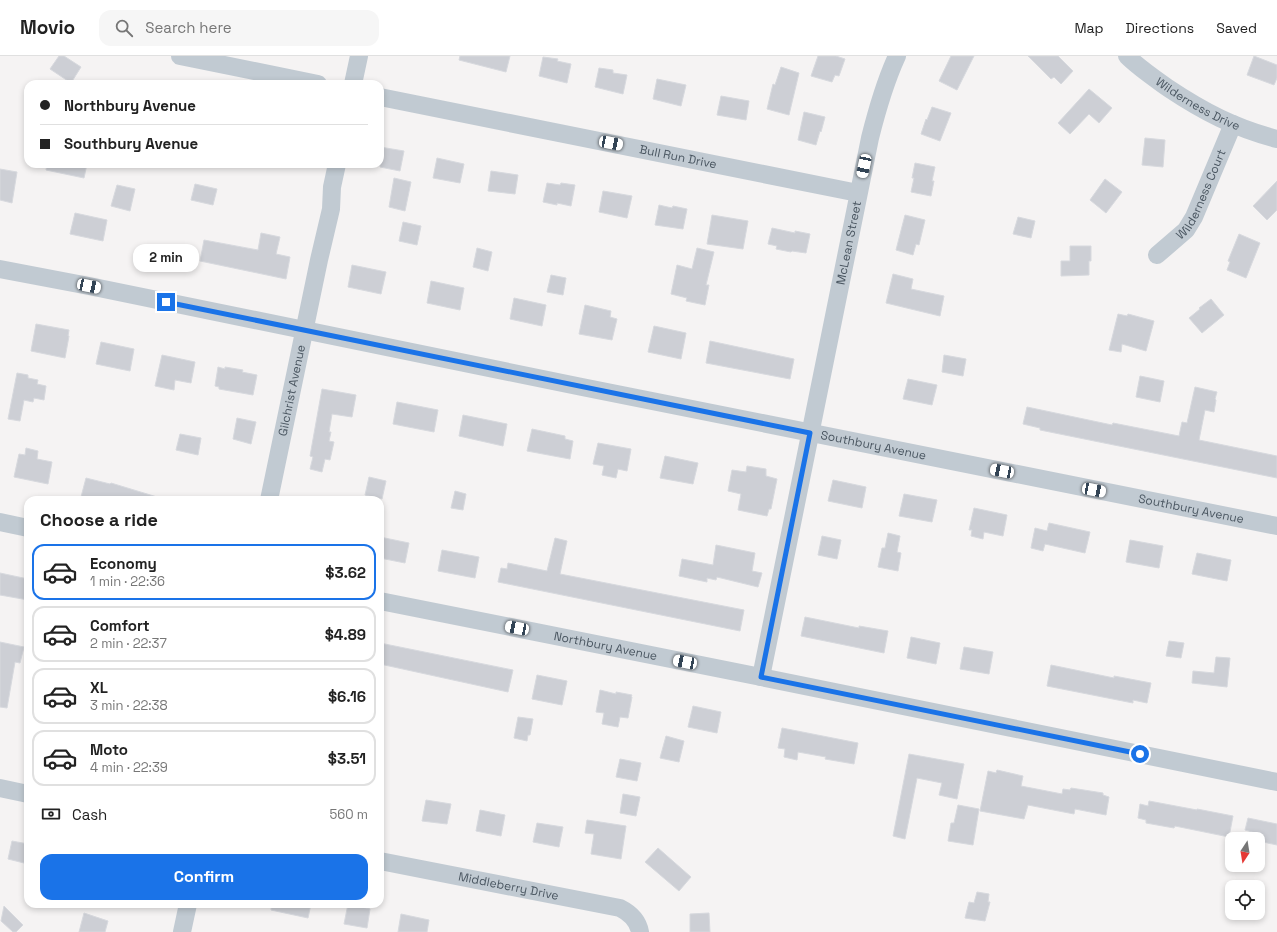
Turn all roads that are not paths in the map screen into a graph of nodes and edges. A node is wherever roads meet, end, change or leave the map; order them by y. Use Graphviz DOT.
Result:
graph roads {
  1 [pos="180,56"];
  2 [pos="359,56"];
  3 [pos="897,56"];
  4 [pos="1127,56"];
  5 [pos="298,80"];
  6 [pos="354,80"];
  7 [pos="384,98"];
  8 [pos="1233,124"];
  9 [pos="1277,139"];
  10 [pos="336,168"];
  11 [pos="858,193"];
  12 [pos="1156,255"];
  13 [pos="0,270"];
  14 [pos="304,330"];
  15 [pos="810,433"];
  16 [pos="270,496"];
  17 [pos="0,522"];
  18 [pos="1277,526"];
  19 [pos="24,527"];
  20 [pos="384,602"];
  21 [pos="761,677"];
  22 [pos="1277,782"];
  23 [pos="0,788"];
  24 [pos="24,793"];
  25 [pos="384,862"];
  26 [pos="187,908"];
  27 [pos="637,925"];
  28 [pos="182,932"];
  1 -- 5 [label="street"];
  2 -- 6 [label="street"];
  3 -- 11 [label="street, McLean Street"];
  4 -- 8 [label="street, Wilderness Drive"];
  7 -- 11 [label="street, Bull Run Drive"];
  8 -- 9 [label="street, Wilderness Drive"];
  8 -- 12 [label="street, Wilderness Court"];
  10 -- 14 [label="street, Gilchrist Avenue"];
  11 -- 15 [label="street, McLean Street"];
  13 -- 14 [label="street, Southbury Avenue"];
  14 -- 15 [label="street, Southbury Avenue"];
  14 -- 16 [label="street, Gilchrist Avenue"];
  15 -- 18 [label="street, Southbury Avenue"];
  15 -- 21 [label="street, McLean Street"];
  17 -- 19 [label="street"];
  20 -- 21 [label="street, Northbury Avenue"];
  21 -- 22 [label="street, Northbury Avenue"];
  23 -- 24 [label="street"];
  25 -- 27 [label="street, Middleberry Drive"];
  26 -- 28 [label="street"];
}
